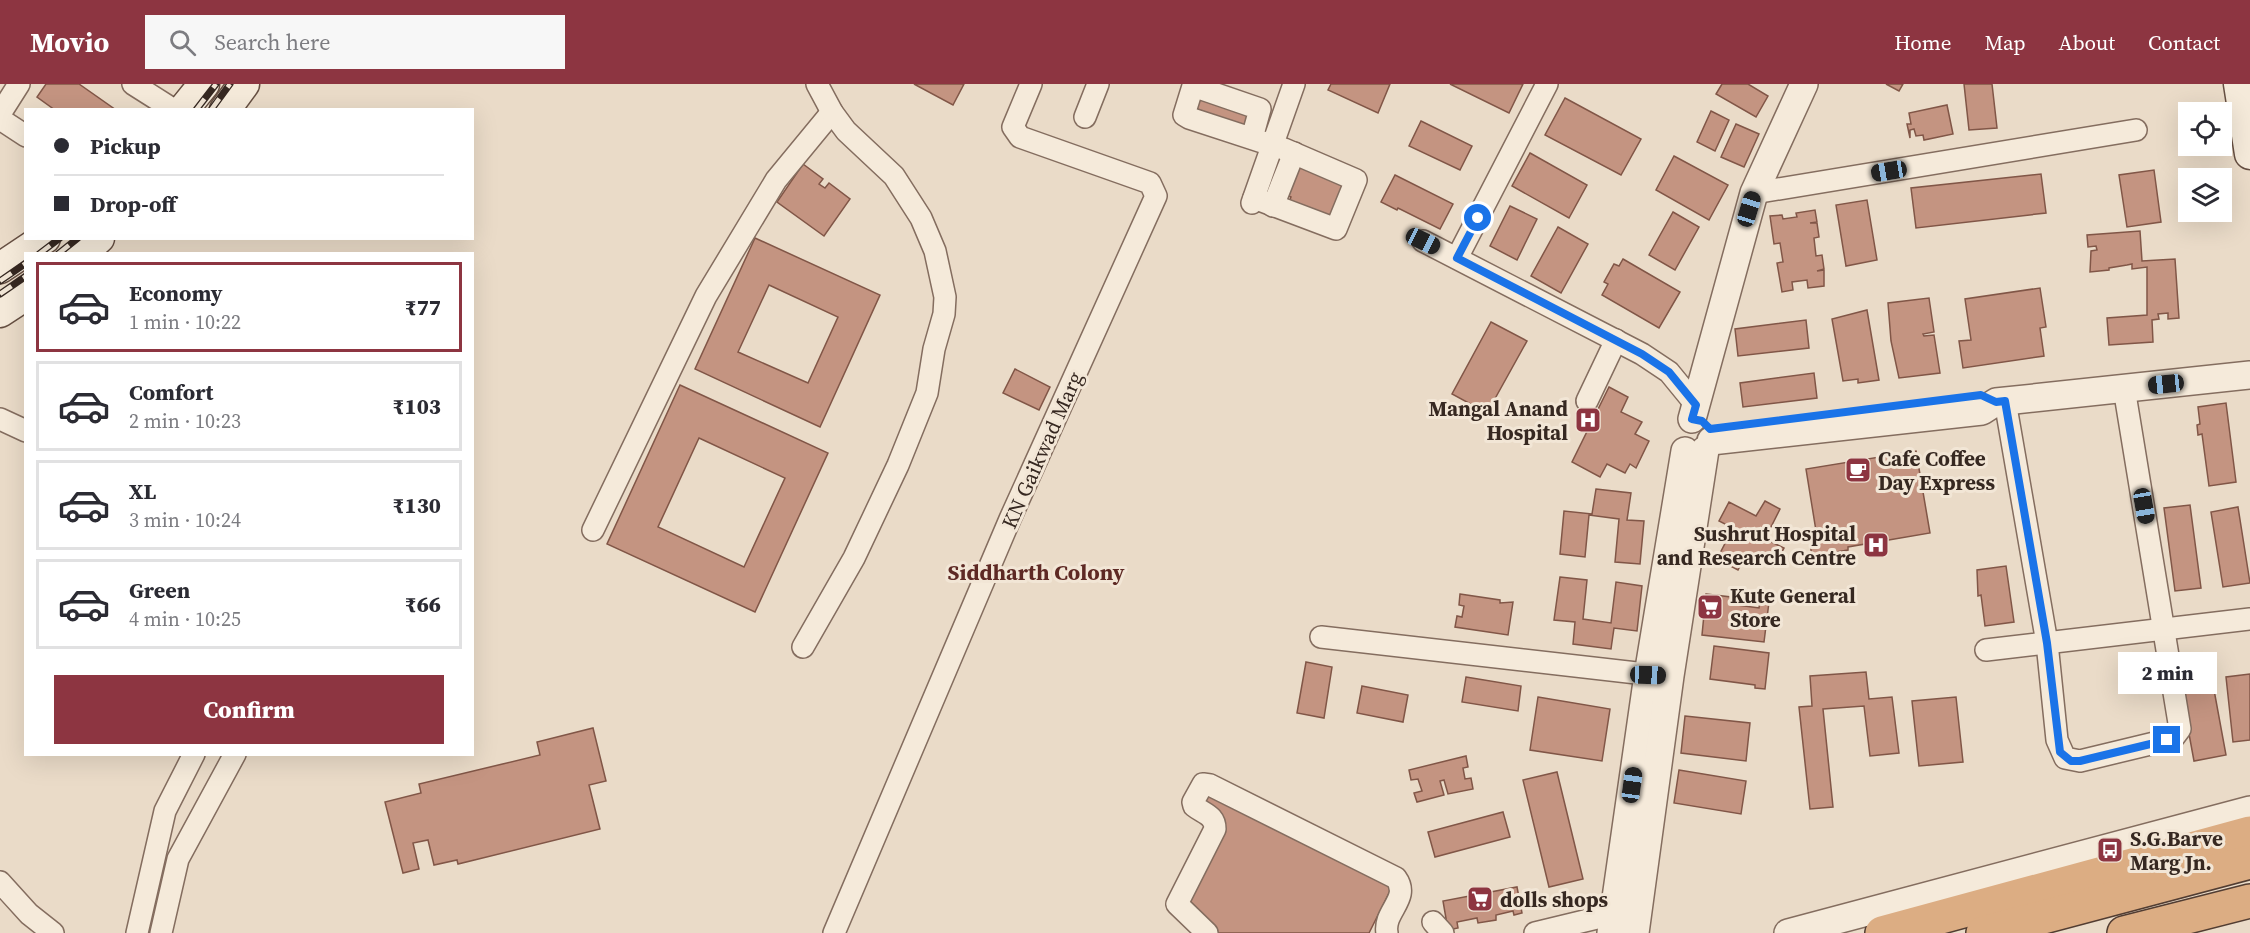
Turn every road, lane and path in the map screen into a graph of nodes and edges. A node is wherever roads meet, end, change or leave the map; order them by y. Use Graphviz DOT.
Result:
graph roads {
  1 [pos="19,84"];
  2 [pos="133,84"];
  3 [pos="204,84"];
  4 [pos="244,84"];
  5 [pos="818,84"];
  6 [pos="1031,84"];
  7 [pos="1098,84"];
  8 [pos="1294,84"];
  9 [pos="1547,84"];
  10 [pos="1804,84"];
  11 [pos="2239,84"];
  12 [pos="171,108"];
  13 [pos="185,108"];
  14 [pos="226,108"];
  15 [pos="832,112"];
  16 [pos="0,114"];
  17 [pos="1085,117"];
  18 [pos="0,119"];
  19 [pos="2136,130"];
  20 [pos="24,135"];
  21 [pos="1252,138"];
  22 [pos="1273,144"];
  23 [pos="1294,153"];
  24 [pos="2250,154"];
  25 [pos="1754,193"];
  26 [pos="1260,203"];
  27 [pos="42,240"];
  28 [pos="97,240"];
  29 [pos="1423,241"];
  30 [pos="24,252"];
  31 [pos="24,252"];
  32 [pos="83,252"];
  33 [pos="1457,258"];
  34 [pos="0,268"];
  35 [pos="24,296"];
  36 [pos="0,312"];
  37 [pos="1616,340"];
  38 [pos="2250,375"];
  39 [pos="2124,388"];
  40 [pos="1587,401"];
  41 [pos="2000,401"];
  42 [pos="0,419"];
  43 [pos="24,430"];
  44 [pos="1700,432"];
  45 [pos="593,530"];
  46 [pos="2250,619"];
  47 [pos="2165,629"];
  48 [pos="1321,637"];
  49 [pos="2047,643"];
  50 [pos="803,647"];
  51 [pos="1986,650"];
  52 [pos="1659,676"];
  53 [pos="193,756"];
  54 [pos="234,756"];
  55 [pos="2250,810"];
  56 [pos="2250,833"];
  57 [pos="2250,862"];
  58 [pos="0,882"];
  59 [pos="2250,900"];
  60 [pos="1625,922"];
  61 [pos="53,933"];
  62 [pos="137,933"];
  63 [pos="161,933"];
  64 [pos="834,933"];
  65 [pos="1207,933"];
  66 [pos="1387,933"];
  67 [pos="1535,933"];
  68 [pos="1788,933"];
  69 [pos="1882,933"];
  70 [pos="1983,933"];
  71 [pos="2124,933"];
  1 -- 16 [label="street"];
  2 -- 12 [label="street"];
  3 -- 13 [label="main road"];
  4 -- 14 [label="main road"];
  5 -- 15 [label="street"];
  6 -- 64 [label="street, KN Gaikwad Marg"];
  7 -- 17 [label="street"];
  8 -- 22 [label="street"];
  9 -- 33 [label="street"];
  10 -- 25 [label="street"];
  11 -- 24 [label="main road"];
  15 -- 45 [label="street"];
  15 -- 50 [label="street"];
  18 -- 20 [label="street"];
  19 -- 25 [label="street"];
  21 -- 22 [label="street"];
  22 -- 23 [label="street"];
  22 -- 26 [label="street"];
  23 -- 26 [label="street"];
  23 -- 26 [label="street"];
  25 -- 44 [label="street"];
  27 -- 31 [label="main road"];
  28 -- 32 [label="main road"];
  29 -- 33 [label="street"];
  30 -- 34 [label="main road"];
  33 -- 37 [label="street"];
  35 -- 36 [label="main road"];
  37 -- 40 [label="street"];
  37 -- 44 [label="street"];
  38 -- 39 [label="street"];
  39 -- 41 [label="street"];
  39 -- 47 [label="street"];
  41 -- 44 [label="street"];
  41 -- 49 [label="street"];
  42 -- 43 [label="street"];
  44 -- 52 [label="street"];
  46 -- 47 [label="street"];
  47 -- 49 [label="street"];
  47 -- 49 [label="street"];
  48 -- 52 [label="street"];
  49 -- 51 [label="street"];
  52 -- 60 [label="street"];
  53 -- 62 [label="street"];
  54 -- 63 [label="street"];
  55 -- 68 [label="street"];
  56 -- 69 [label="highway"];
  57 -- 70 [label="highway"];
  58 -- 61 [label="street"];
  59 -- 71 [label="highway"];
  60 -- 67 [label="street"];
  65 -- 66 [label="street"];
}
